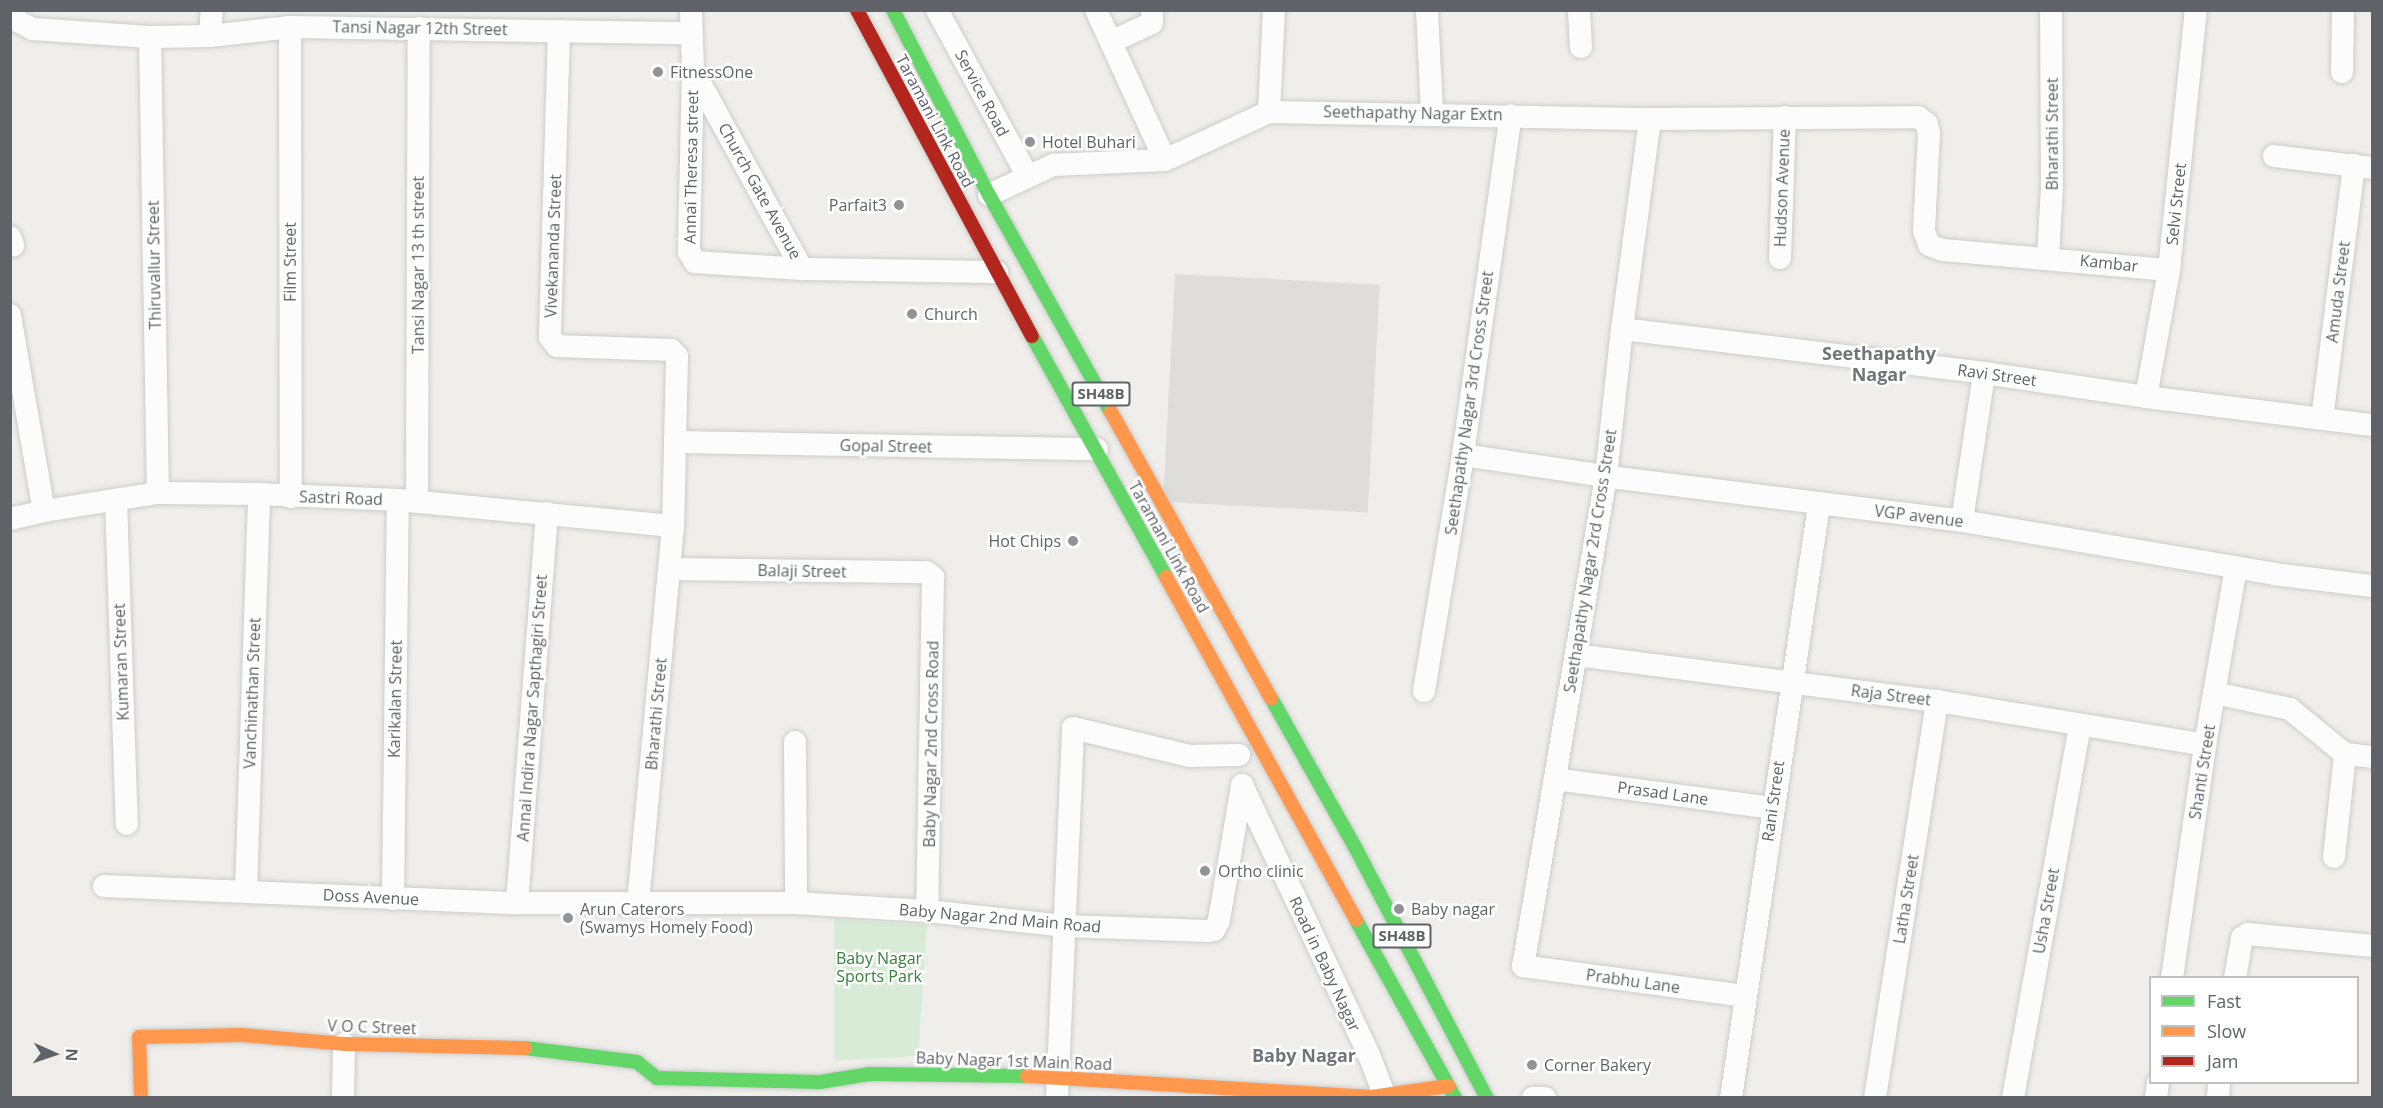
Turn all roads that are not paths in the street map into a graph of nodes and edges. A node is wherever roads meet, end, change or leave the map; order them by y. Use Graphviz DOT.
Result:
graph roads {
  1 [pos="212,10"];
  2 [pos="691,10"];
  3 [pos="857,10"];
  4 [pos="893,10"];
  5 [pos="937,10"];
  6 [pos="1096,10"];
  7 [pos="1152,10"];
  8 [pos="1274,10"];
  9 [pos="1427,10"];
  10 [pos="1579,10"];
  11 [pos="2051,10"];
  12 [pos="2196,10"];
  13 [pos="2343,10"];
  14 [pos="10,17"];
  15 [pos="552,24"];
  16 [pos="290,27"];
  17 [pos="419,28"];
  18 [pos="692,33"];
  19 [pos="210,36"];
  20 [pos="150,37"];
  21 [pos="1111,42"];
  22 [pos="1581,47"];
  23 [pos="693,70"];
  24 [pos="2342,72"];
  25 [pos="1269,112"];
  26 [pos="1432,113"];
  27 [pos="1511,115"];
  28 [pos="1785,117"];
  29 [pos="1855,117"];
  30 [pos="1650,119"];
  31 [pos="2274,156"];
  32 [pos="1165,160"];
  33 [pos="2363,166"];
  34 [pos="1026,176"];
  35 [pos="989,195"];
  36 [pos="2048,257"];
  37 [pos="1780,258"];
  38 [pos="802,269"];
  39 [pos="2169,270"];
  40 [pos="997,272"];
  41 [pos="10,315"];
  42 [pos="1622,329"];
  43 [pos="1984,373"];
  44 [pos="2146,397"];
  45 [pos="2322,419"];
  46 [pos="2373,425"];
  47 [pos="675,442"];
  48 [pos="1097,449"];
  49 [pos="1463,455"];
  50 [pos="1606,476"];
  51 [pos="158,493"];
  52 [pos="259,494"];
  53 [pos="291,497"];
  54 [pos="116,500"];
  55 [pos="407,501"];
  56 [pos="1819,505"];
  57 [pos="44,511"];
  58 [pos="547,513"];
  59 [pos="10,519"];
  60 [pos="1962,521"];
  61 [pos="674,526"];
  62 [pos="2236,568"];
  63 [pos="669,569"];
  64 [pos="933,577"];
  65 [pos="2373,586"];
  66 [pos="1576,655"];
  67 [pos="1791,682"];
  68 [pos="1424,692"];
  69 [pos="2214,693"];
  70 [pos="1937,701"];
  71 [pos="2080,725"];
  72 [pos="1256,738"];
  73 [pos="795,742"];
  74 [pos="2205,745"];
  75 [pos="2345,754"];
  76 [pos="1239,755"];
  77 [pos="2373,757"];
  78 [pos="1555,779"];
  79 [pos="1242,784"];
  80 [pos="1299,784"];
  81 [pos="1772,808"];
  82 [pos="128,824"];
  83 [pos="2334,857"];
  84 [pos="105,886"];
  85 [pos="246,891"];
  86 [pos="393,899"];
  87 [pos="517,903"];
  88 [pos="638,903"];
  89 [pos="796,903"];
  90 [pos="927,911"];
  91 [pos="1064,926"];
  92 [pos="2373,946"];
  93 [pos="1523,966"];
  94 [pos="2172,976"];
  95 [pos="2235,976"];
  96 [pos="1744,996"];
  97 [pos="344,1044"];
  98 [pos="657,1078"];
  99 [pos="1057,1087"];
  100 [pos="1452,1092"];
  101 [pos="1375,1096"];
  102 [pos="141,1098"];
  103 [pos="343,1098"];
  104 [pos="1487,1098"];
  105 [pos="1533,1098"];
  106 [pos="1545,1098"];
  107 [pos="1731,1098"];
  108 [pos="1875,1098"];
  109 [pos="2013,1098"];
  1 -- 19 [label="street"];
  2 -- 18 [label="street, Church Gate Avenue"];
  3 -- 40 [label="main road, Taramani Link Road / SH48B"];
  4 -- 35 [label="main road, Taramani Link Road / SH48B"];
  5 -- 34 [label="street, Service Road"];
  6 -- 21 [label="street"];
  7 -- 21 [label="street"];
  8 -- 25 [label="street"];
  9 -- 26 [label="street"];
  10 -- 22 [label="street"];
  11 -- 36 [label="street, Bharathi Street"];
  12 -- 39 [label="street, Selvi Street"];
  13 -- 24 [label="street"];
  14 -- 20 [label="street, Tansi Nagar 12th Street"];
  15 -- 17 [label="street, Tansi Nagar 12th Street"];
  15 -- 18 [label="street, Tansi Nagar 12th Street"];
  15 -- 47 [label="street, Vivekananda Street"];
  16 -- 17 [label="street, Tansi Nagar 12th Street"];
  16 -- 19 [label="street, Tansi Nagar 12th Street"];
  16 -- 53 [label="street, Film Street"];
  17 -- 55 [label="street, Tansi Nagar 13 th street"];
  18 -- 23 [label="street, Church Gate Avenue"];
  19 -- 20 [label="street, Tansi Nagar 12th Street"];
  20 -- 51 [label="street, Thiruvallur Street"];
  21 -- 32 [label="street"];
  23 -- 38 [label="street, Church Gate Avenue"];
  23 -- 38 [label="street, Annai Theresa street"];
  25 -- 26 [label="street, Seethapathy Nagar Extn"];
  25 -- 32 [label="street, Seethapathy Nagar Extn"];
  26 -- 27 [label="street, Seethapathy Nagar Extn"];
  27 -- 30 [label="street, Seethapathy Nagar Extn"];
  27 -- 49 [label="street, Seethapathy Nagar 3rd Cross Street"];
  28 -- 29 [label="street, Seethapathy Nagar Extn"];
  28 -- 30 [label="street, Seethapathy Nagar Extn"];
  28 -- 37 [label="street, Hudson Avenue"];
  29 -- 36 [label="street, Kambar"];
  30 -- 42 [label="street, Seethapathy Nagar 2rd Cross Street"];
  31 -- 33 [label="street"];
  32 -- 34 [label="street, Seethapathy Nagar Extn"];
  33 -- 45 [label="street, Amuda Street"];
  34 -- 35 [label="street, Seethapathy Nagar Extn"];
  35 -- 80 [label="main road, Taramani Link Road / SH48B"];
  36 -- 39 [label="street, Kambar"];
  38 -- 40 [label="street, Church Gate Avenue"];
  39 -- 44 [label="street, Selvi Street"];
  40 -- 48 [label="main road, Taramani Link Road / SH48B"];
  41 -- 57 [label="street"];
  42 -- 43 [label="street, Ravi Street"];
  42 -- 50 [label="street, Seethapathy Nagar 2rd Cross Street"];
  43 -- 44 [label="street, Ravi Street"];
  43 -- 60 [label="street"];
  44 -- 45 [label="street, Ravi Street"];
  45 -- 46 [label="street, Ravi Street"];
  47 -- 48 [label="street, Gopal Street"];
  47 -- 61 [label="street, Vivekananda Street"];
  48 -- 72 [label="main road, Taramani Link Road / SH48B"];
  49 -- 50 [label="street, VGP avenue"];
  49 -- 68 [label="street, Seethapathy Nagar 3rd Cross Street"];
  50 -- 56 [label="street, VGP avenue"];
  50 -- 66 [label="street, Seethapathy Nagar 2rd Cross Street"];
  51 -- 52 [label="street, Sastri Road"];
  51 -- 54 [label="street, Sastri Road"];
  52 -- 53 [label="street, Sastri Road"];
  52 -- 85 [label="street, Vanchinathan Street"];
  53 -- 55 [label="street, Sastri Road"];
  54 -- 57 [label="street, Sastri Road"];
  54 -- 82 [label="street, Kumaran Street"];
  55 -- 58 [label="street, Sastri Road"];
  55 -- 86 [label="street, Karikalan Street"];
  56 -- 60 [label="street, VGP avenue"];
  56 -- 67 [label="street, Rani Street"];
  57 -- 59 [label="street, Sastri Road"];
  58 -- 61 [label="street, Sastri Road"];
  58 -- 87 [label="street, Annai Indira Nagar Sapthagiri Street"];
  60 -- 62 [label="street, VGP avenue"];
  61 -- 63 [label="street, Bharathi Street"];
  62 -- 65 [label="street, VGP avenue"];
  62 -- 69 [label="street, Shanti Street"];
  63 -- 64 [label="street, Balaji Street"];
  63 -- 88 [label="street, Bharathi Street"];
  64 -- 90 [label="street, Baby Nagar 2nd Cross Road"];
  66 -- 67 [label="street, Raja Street"];
  66 -- 78 [label="street, Seethapathy Nagar 2rd Cross Street"];
  67 -- 70 [label="street, Raja Street"];
  67 -- 81 [label="street, Rani Street"];
  69 -- 74 [label="street, Shanti Street"];
  69 -- 75 [label="street"];
  70 -- 71 [label="street, Raja Street"];
  70 -- 108 [label="street, Latha Street"];
  71 -- 74 [label="street, Raja Street"];
  71 -- 109 [label="street, Usha Street"];
  72 -- 76 [label="street"];
  72 -- 80 [label="main road, Taramani Link Road / SH48B"];
  73 -- 89 [label="street"];
  74 -- 94 [label="street, Shanti Street"];
  75 -- 77 [label="street"];
  75 -- 83 [label="street"];
  76 -- 79 [label="street, Road in Baby Nagar"];
  76 -- 91 [label="street"];
  78 -- 81 [label="street, Prasad Lane"];
  78 -- 93 [label="street, Seethapathy Nagar 2rd Cross Street"];
  79 -- 91 [label="street, Baby Nagar 2nd Main Road"];
  79 -- 101 [label="street, Road in Baby Nagar"];
  80 -- 100 [label="main road, Taramani Link Road / SH48B"];
  80 -- 104 [label="main road, Taramani Link Road / SH48B"];
  81 -- 96 [label="street, Rani Street"];
  84 -- 85 [label="street, Doss Avenue"];
  85 -- 86 [label="street, Doss Avenue"];
  86 -- 87 [label="street, Doss Avenue"];
  87 -- 88 [label="street, Doss Avenue"];
  88 -- 89 [label="street, Baby Nagar 2nd Main Road"];
  89 -- 90 [label="street, Baby Nagar 2nd Main Road"];
  90 -- 91 [label="street, Baby Nagar 2nd Main Road"];
  91 -- 99 [label="street"];
  92 -- 95 [label="street"];
  93 -- 96 [label="street, Prabhu Lane"];
  96 -- 107 [label="street, Rani Street"];
  97 -- 98 [label="main road, V O C Street"];
  97 -- 102 [label="main road, V O C Street"];
  97 -- 103 [label="street"];
  98 -- 99 [label="main road, Baby Nagar 1st Main Road"];
  99 -- 101 [label="main road, Baby Nagar 1st Main Road"];
  100 -- 101 [label="main road, Baby Nagar 1st Main Road"];
  105 -- 106 [label="street"];
}
